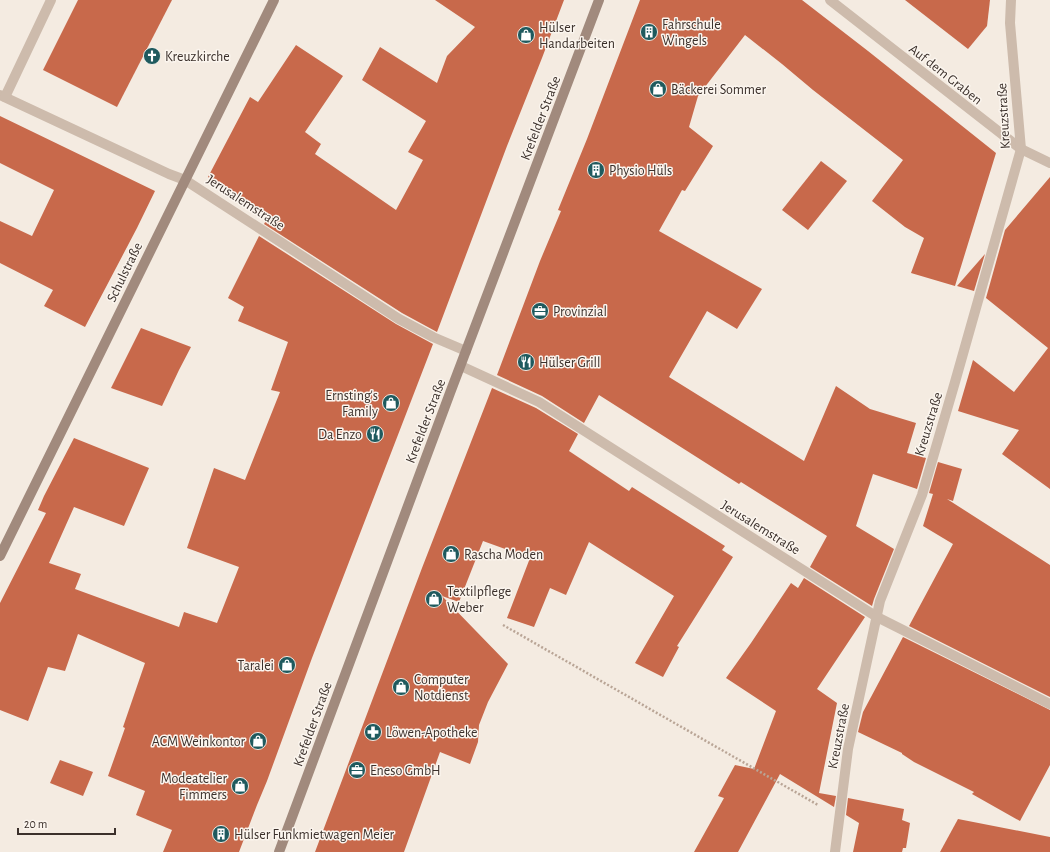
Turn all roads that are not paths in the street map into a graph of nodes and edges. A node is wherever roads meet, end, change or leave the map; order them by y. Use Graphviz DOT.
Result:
graph roads {
  1 [pos="50,0"];
  2 [pos="274,0"];
  3 [pos="599,0"];
  4 [pos="830,0"];
  5 [pos="1011,0"];
  6 [pos="3,96"];
  7 [pos="1021,150"];
  8 [pos="1050,163"];
  9 [pos="185,180"];
  10 [pos="466,351"];
  11 [pos="461,366"];
  12 [pos="0,556"];
  13 [pos="877,617"];
  14 [pos="1050,704"];
  15 [pos="279,852"];
  16 [pos="835,852"];
  1 -- 6 [label="street"];
  2 -- 9 [label="street, Schulstraße"];
  3 -- 10 [label="street, Krefelder Straße"];
  4 -- 7 [label="street, Auf dem Graben"];
  5 -- 7 [label="street, Kreuzstraße"];
  6 -- 9 [label="street, Jerusalemstraße"];
  7 -- 8 [label="street, Auf dem Graben"];
  7 -- 13 [label="street, Kreuzstraße"];
  9 -- 10 [label="street, Jerusalemstraße"];
  9 -- 12 [label="street, Schulstraße"];
  10 -- 11 [label="street, Krefelder Straße"];
  11 -- 13 [label="street, Jerusalemstraße"];
  11 -- 15 [label="street, Krefelder Straße"];
  13 -- 14 [label="street, Jerusalemstraße"];
  13 -- 16 [label="street, Kreuzstraße"];
}
